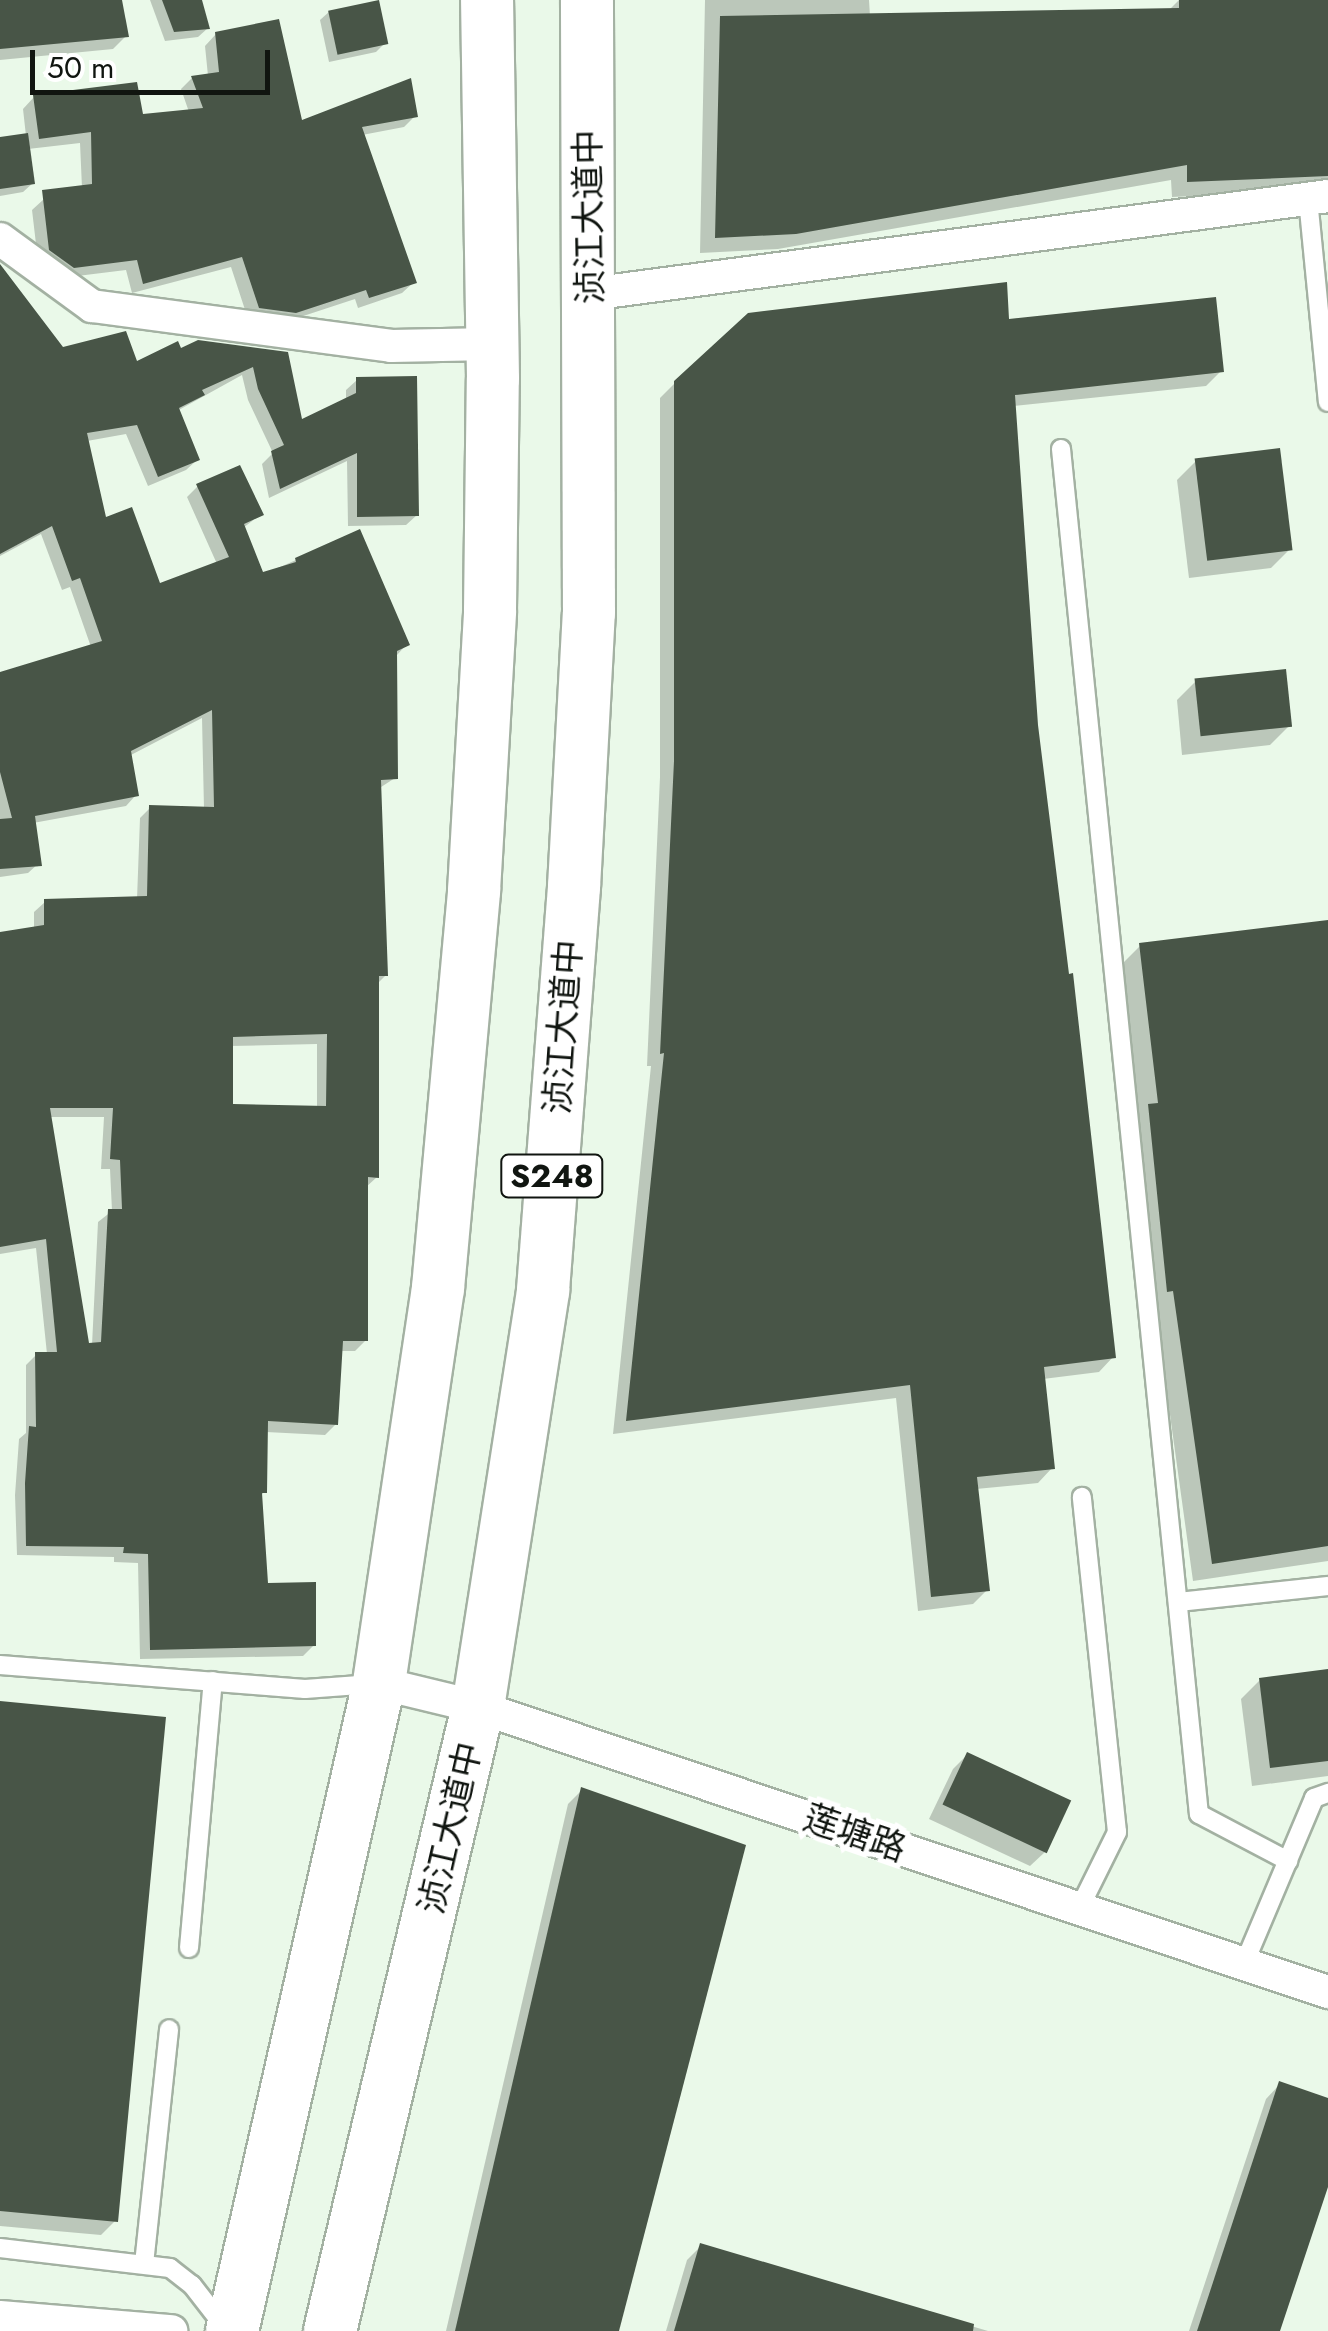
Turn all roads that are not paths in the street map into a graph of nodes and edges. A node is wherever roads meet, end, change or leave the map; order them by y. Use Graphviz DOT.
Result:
graph roads {
  1 [pos="487,0"];
  2 [pos="587,0"];
  3 [pos="1318,197"];
  4 [pos="0,239"];
  5 [pos="590,294"];
  6 [pos="492,344"];
  7 [pos="1328,402"];
  8 [pos="1061,449"];
  9 [pos="1082,1497"];
  10 [pos="1328,1586"];
  11 [pos="1178,1602"];
  12 [pos="0,1665"];
  13 [pos="213,1681"];
  14 [pos="379,1683"];
  15 [pos="478,1707"];
  16 [pos="1328,1794"];
  17 [pos="1288,1860"];
  18 [pos="1080,1909"];
  19 [pos="189,1948"];
  20 [pos="1244,1964"];
  21 [pos="1328,1992"];
  22 [pos="169,2028"];
  23 [pos="0,2248"];
  24 [pos="144,2264"];
  25 [pos="0,2317"];
  26 [pos="171,2331"];
  27 [pos="230,2331"];
  28 [pos="330,2331"];
  1 -- 6 [label="main road, S248"];
  2 -- 5 [label="main road, 浈江大道中 / S248"];
  3 -- 5 [label="street"];
  3 -- 7 [label="lane"];
  4 -- 6 [label="street"];
  5 -- 15 [label="main road, 浈江大道中 / S248"];
  6 -- 14 [label="main road, S248"];
  8 -- 11 [label="lane"];
  9 -- 18 [label="lane"];
  10 -- 11 [label="lane"];
  11 -- 17 [label="lane"];
  12 -- 13 [label="lane"];
  13 -- 14 [label="lane"];
  13 -- 19 [label="lane"];
  14 -- 15 [label="street, 莲塘路"];
  14 -- 27 [label="main road, S248"];
  15 -- 18 [label="street, 莲塘路"];
  15 -- 28 [label="main road, 浈江大道中 / S248"];
  16 -- 17 [label="lane"];
  17 -- 20 [label="lane"];
  18 -- 20 [label="street, 莲塘路"];
  20 -- 21 [label="street, 莲塘路"];
  22 -- 24 [label="lane"];
  23 -- 24 [label="lane"];
  24 -- 27 [label="lane"];
  25 -- 26 [label="street"];
}
